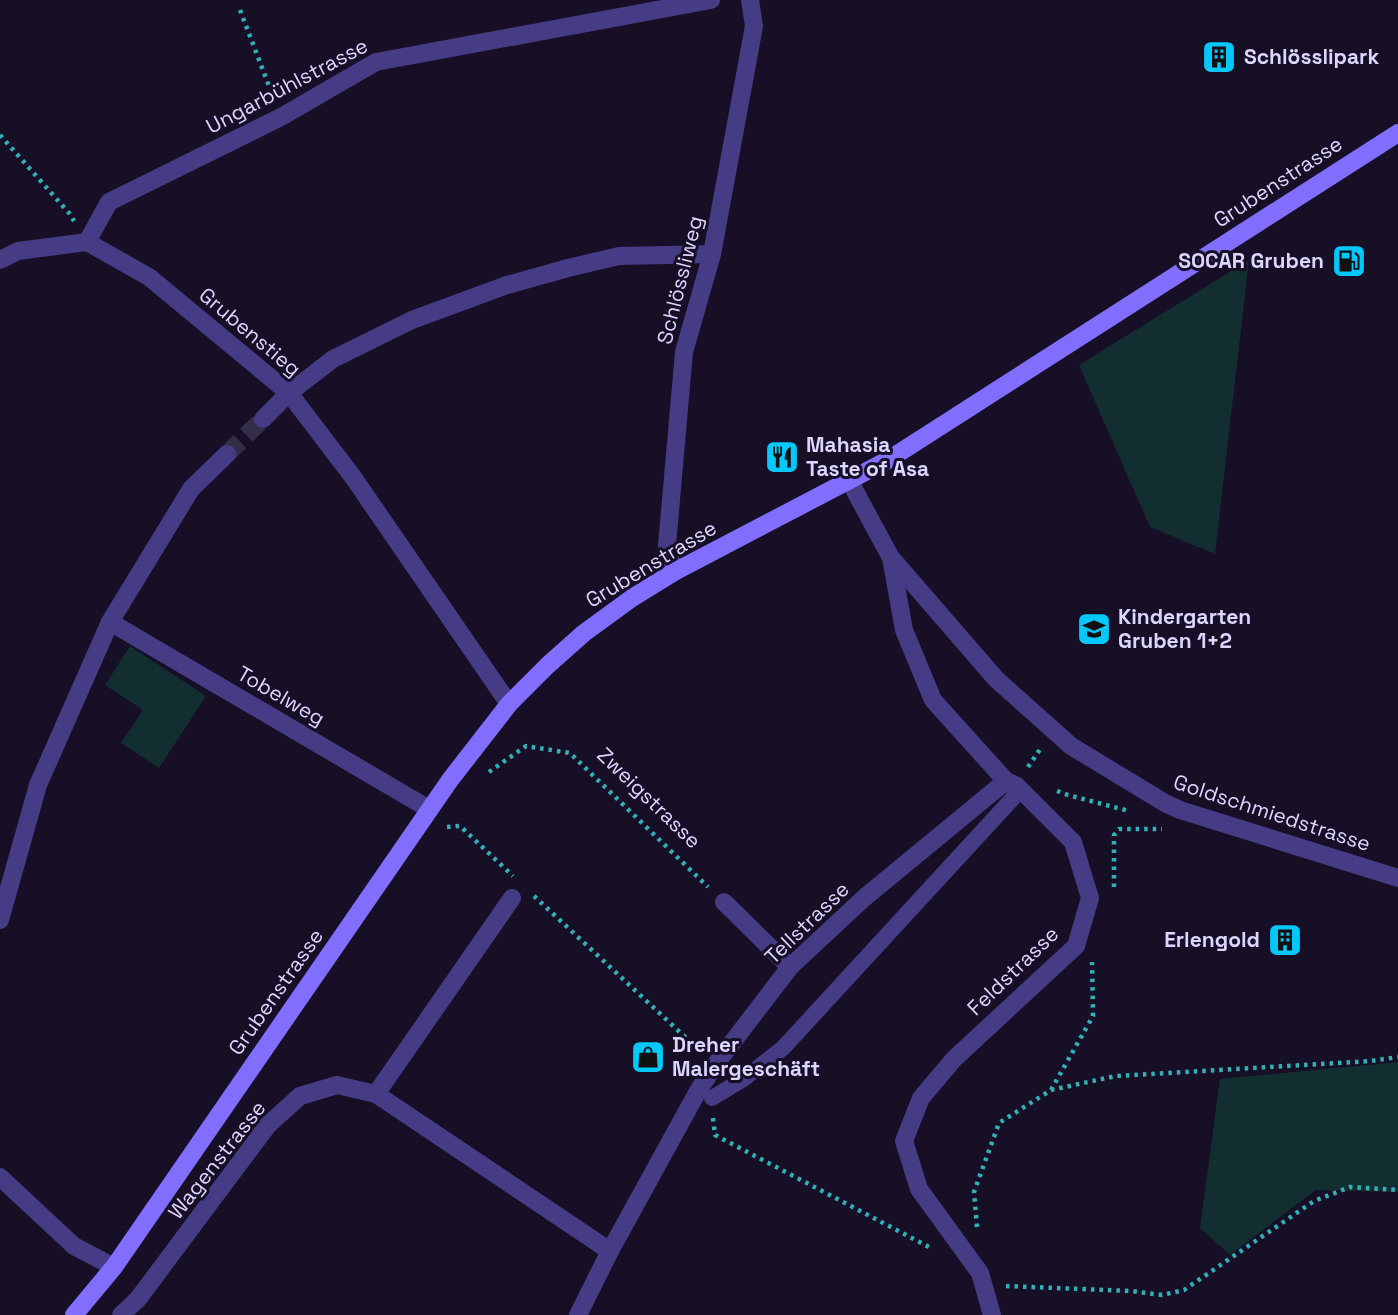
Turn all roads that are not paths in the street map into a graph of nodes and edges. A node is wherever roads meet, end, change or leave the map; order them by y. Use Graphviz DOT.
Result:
graph roads {
  1 [pos="711,0"];
  2 [pos="750,0"];
  3 [pos="1398,133"];
  4 [pos="87,242"];
  5 [pos="712,254"];
  6 [pos="0,260"];
  7 [pos="289,393"];
  8 [pos="263,419"];
  9 [pos="227,454"];
  10 [pos="849,480"];
  11 [pos="891,558"];
  12 [pos="674,572"];
  13 [pos="110,622"];
  14 [pos="509,704"];
  15 [pos="1011,784"];
  16 [pos="429,809"];
  17 [pos="1398,878"];
  18 [pos="516,891"];
  19 [pos="724,902"];
  20 [pos="0,920"];
  21 [pos="790,967"];
  22 [pos="376,1094"];
  23 [pos="712,1098"];
  24 [pos="0,1177"];
  25 [pos="610,1251"];
  26 [pos="114,1267"];
  27 [pos="75,1315"];
  28 [pos="121,1315"];
  29 [pos="578,1315"];
  30 [pos="992,1315"];
  1 -- 4 [label="street, Ungarbühlstrasse"];
  2 -- 5 [label="street, Schlössliweg"];
  3 -- 10 [label="street, Grubenstrasse"];
  4 -- 6 [label="street"];
  4 -- 7 [label="street, Grubenstieg"];
  5 -- 7 [label="street"];
  5 -- 12 [label="street, Schlössliweg"];
  7 -- 8 [label="street"];
  7 -- 14 [label="street, Grubenstieg"];
  9 -- 13 [label="street"];
  10 -- 11 [label="street, Feldstrasse"];
  10 -- 12 [label="street, Grubenstrasse"];
  11 -- 15 [label="street, Feldstrasse"];
  11 -- 17 [label="street, Goldschmiedstrasse"];
  12 -- 14 [label="street, Grubenstrasse"];
  13 -- 16 [label="street, Tobelweg"];
  13 -- 20 [label="street"];
  14 -- 16 [label="street, Grubenstrasse"];
  15 -- 21 [label="street, Tellstrasse"];
  15 -- 23 [label="lane"];
  15 -- 30 [label="street, Feldstrasse"];
  16 -- 26 [label="street, Grubenstrasse"];
  18 -- 22 [label="street"];
  19 -- 21 [label="street"];
  21 -- 25 [label="street, Tellstrasse"];
  22 -- 25 [label="street, Wagenstrasse"];
  22 -- 28 [label="street, Wagenstrasse"];
  24 -- 26 [label="street"];
  25 -- 29 [label="street, Tellstrasse"];
  26 -- 27 [label="street, Grubenstrasse"];
}
